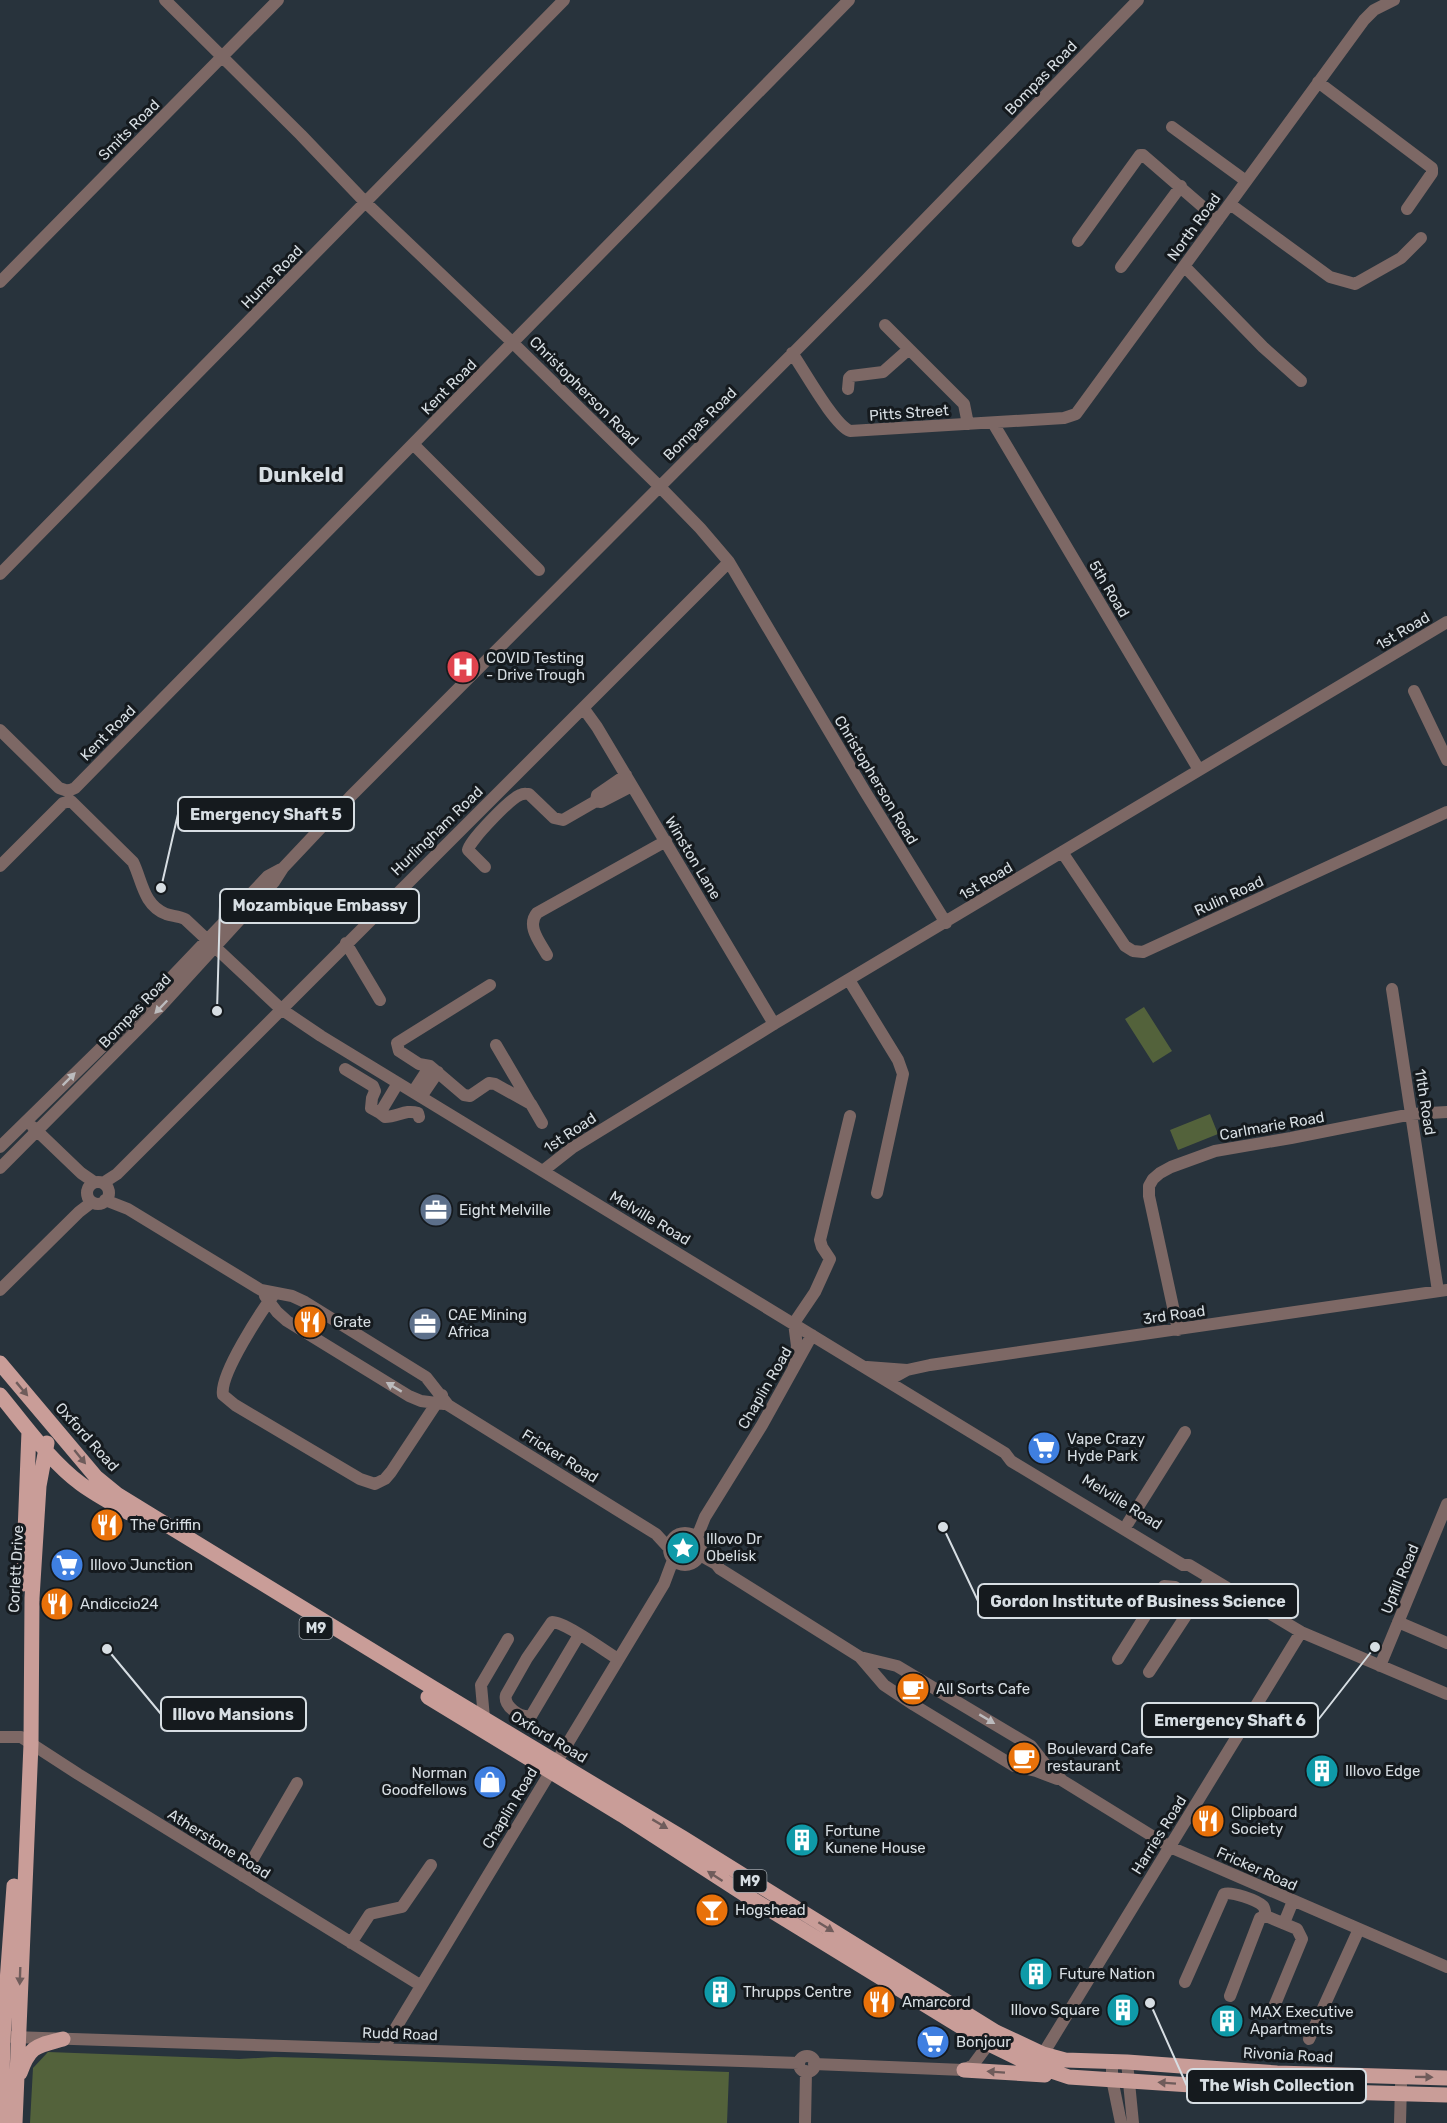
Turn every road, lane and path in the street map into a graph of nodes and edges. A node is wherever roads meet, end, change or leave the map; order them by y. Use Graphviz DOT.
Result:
graph roads {
  1 [pos="165,0"];
  2 [pos="278,0"];
  3 [pos="564,0"];
  4 [pos="849,0"];
  5 [pos="1138,0"];
  6 [pos="1394,0"];
  7 [pos="222,57"];
  8 [pos="1318,82"];
  9 [pos="1172,127"];
  10 [pos="1246,181"];
  11 [pos="1181,186"];
  12 [pos="365,202"];
  13 [pos="1230,204"];
  14 [pos="1407,209"];
  15 [pos="1218,220"];
  16 [pos="1421,238"];
  17 [pos="1078,241"];
  18 [pos="1184,266"];
  19 [pos="1121,267"];
  20 [pos="0,282"];
  21 [pos="885,324"];
  22 [pos="513,343"];
  23 [pos="909,349"];
  24 [pos="792,353"];
  25 [pos="1301,381"];
  26 [pos="848,390"];
  27 [pos="993,423"];
  28 [pos="968,424"];
  29 [pos="413,444"];
  30 [pos="659,486"];
  31 [pos="729,562"];
  32 [pos="539,570"];
  33 [pos="0,574"];
  34 [pos="1447,622"];
  35 [pos="1414,691"];
  36 [pos="584,708"];
  37 [pos="0,730"];
  38 [pos="1447,760"];
  39 [pos="1199,770"];
  40 [pos="629,780"];
  41 [pos="68,795"];
  42 [pos="1447,812"];
  43 [pos="666,841"];
  44 [pos="1062,852"];
  45 [pos="0,866"];
  46 [pos="485,867"];
  47 [pos="946,923"];
  48 [pos="212,943"];
  49 [pos="346,943"];
  50 [pos="547,955"];
  51 [pos="849,980"];
  52 [pos="490,985"];
  53 [pos="1392,989"];
  54 [pos="380,1000"];
  55 [pos="281,1008"];
  56 [pos="774,1024"];
  57 [pos="496,1045"];
  58 [pos="345,1069"];
  59 [pos="434,1069"];
  60 [pos="398,1083"];
  61 [pos="417,1094"];
  62 [pos="531,1104"];
  63 [pos="1447,1112"];
  64 [pos="380,1113"];
  65 [pos="1412,1114"];
  66 [pos="850,1116"];
  67 [pos="419,1117"];
  68 [pos="27,1120"];
  69 [pos="542,1123"];
  70 [pos="37,1132"];
  71 [pos="0,1147"];
  72 [pos="0,1168"];
  73 [pos="544,1170"];
  74 [pos="98,1192"];
  75 [pos="877,1192"];
  76 [pos="0,1290"];
  77 [pos="1442,1290"];
  78 [pos="272,1297"];
  79 [pos="794,1323"];
  80 [pos="1178,1330"];
  81 [pos="812,1335"];
  82 [pos="0,1363"];
  83 [pos="794,1366"];
  84 [pos="866,1367"];
  85 [pos="907,1370"];
  86 [pos="887,1381"];
  87 [pos="0,1395"];
  88 [pos="442,1401"];
  89 [pos="42,1413"];
  90 [pos="29,1431"];
  91 [pos="1185,1432"];
  92 [pos="46,1449"];
  93 [pos="1005,1453"];
  94 [pos="69,1474"];
  95 [pos="39,1486"];
  96 [pos="1447,1504"];
  97 [pos="1128,1523"];
  98 [pos="693,1535"];
  99 [pos="670,1542"];
  100 [pos="698,1558"];
  101 [pos="677,1563"];
  102 [pos="1189,1565"];
  103 [pos="1210,1578"];
  104 [pos="1196,1600"];
  105 [pos="1398,1622"];
  106 [pos="1301,1632"];
  107 [pos="579,1635"];
  108 [pos="508,1639"];
  109 [pos="1447,1643"];
  110 [pos="860,1657"];
  111 [pos="618,1659"];
  112 [pos="1118,1659"];
  113 [pos="1380,1666"];
  114 [pos="1149,1672"];
  115 [pos="1447,1694"];
  116 [pos="484,1718"];
  117 [pos="0,1737"];
  118 [pos="26,1741"];
  119 [pos="553,1767"];
  120 [pos="1064,1781"];
  121 [pos="297,1783"];
  122 [pos="1170,1847"];
  123 [pos="431,1865"];
  124 [pos="243,1876"];
  125 [pos="1293,1900"];
  126 [pos="1266,1916"];
  127 [pos="1284,1923"];
  128 [pos="1359,1929"];
  129 [pos="351,1943"];
  130 [pos="1447,1967"];
  131 [pos="1185,1982"];
  132 [pos="420,1985"];
  133 [pos="1230,1996"];
  134 [pos="1271,2014"];
  135 [pos="7,2037"];
  136 [pos="993,2038"];
  137 [pos="63,2039"];
  138 [pos="1309,2039"];
  139 [pos="382,2049"];
  140 [pos="1043,2054"];
  141 [pos="1120,2062"];
  142 [pos="806,2066"];
  143 [pos="964,2070"];
  144 [pos="1069,2077"];
  145 [pos="1401,2077"];
  146 [pos="1447,2078"];
  147 [pos="1112,2079"];
  148 [pos="1128,2080"];
  149 [pos="16,2090"];
  150 [pos="1400,2093"];
  151 [pos="1447,2095"];
  152 [pos="1,2123"];
  153 [pos="15,2123"];
  154 [pos="805,2123"];
  155 [pos="1121,2123"];
  156 [pos="1133,2123"];
  157 [pos="1400,2123"];
  1 -- 7 [label="street, Christopherson Road"];
  2 -- 7 [label="street, Smits Road"];
  3 -- 12 [label="street, Hume Road"];
  4 -- 22 [label="street, Kent Road"];
  5 -- 24 [label="street, Bompas Road"];
  6 -- 8 [label="street, North Road"];
  7 -- 12 [label="street, Christopherson Road"];
  7 -- 20 [label="street, Smits Road"];
  8 -- 10 [label="street, North Road"];
  8 -- 14 [label="street"];
  9 -- 10 [label="street"];
  10 -- 13 [label="street, North Road"];
  11 -- 15 [label="street"];
  11 -- 17 [label="street"];
  11 -- 19 [label="street"];
  12 -- 22 [label="street, Christopherson Road"];
  12 -- 33 [label="street, Hume Road"];
  13 -- 15 [label="street, North Road"];
  13 -- 16 [label="street"];
  15 -- 18 [label="street, North Road"];
  18 -- 25 [label="street"];
  18 -- 27 [label="street, North Road"];
  21 -- 23 [label="street"];
  22 -- 29 [label="street, Kent Road"];
  22 -- 30 [label="street, Christopherson Road"];
  23 -- 26 [label="street"];
  23 -- 28 [label="street"];
  24 -- 28 [label="street, Pitts Street"];
  24 -- 30 [label="street, Bompas Road"];
  27 -- 28 [label="street, Pitts Street"];
  27 -- 39 [label="street, 5th Road"];
  29 -- 32 [label="street"];
  29 -- 41 [label="street, Kent Road"];
  30 -- 31 [label="street, Christopherson Road"];
  30 -- 48 [label="street, Bompas Road"];
  31 -- 36 [label="street, Hurlingham Road"];
  31 -- 47 [label="street, Christopherson Road"];
  34 -- 39 [label="street, 1st Road"];
  35 -- 38 [label="street"];
  36 -- 40 [label="street, Winston Lane"];
  36 -- 49 [label="street, Hurlingham Road"];
  37 -- 41 [label="street, Melville Road"];
  39 -- 44 [label="street, 1st Road"];
  40 -- 43 [label="street, Winston Lane"];
  40 -- 46 [label="street"];
  41 -- 45 [label="street, Kent Road"];
  41 -- 48 [label="street, Melville Road"];
  42 -- 44 [label="street, Rulin Road"];
  43 -- 50 [label="street"];
  43 -- 56 [label="street, Winston Lane"];
  44 -- 47 [label="street, 1st Road"];
  47 -- 51 [label="street, 1st Road"];
  48 -- 55 [label="street, Melville Road"];
  68 -- 48 [label="street, Bompas Road, one-way"];
  48 -- 70 [label="street, Bompas Road, one-way"];
  49 -- 54 [label="street"];
  49 -- 55 [label="street, Hurlingham Road"];
  51 -- 56 [label="street, 1st Road"];
  51 -- 75 [label="street"];
  52 -- 59 [label="street"];
  53 -- 65 [label="street, 11th Road"];
  55 -- 60 [label="street, Melville Road"];
  55 -- 74 [label="street, Hurlingham Road"];
  56 -- 73 [label="street, 1st Road"];
  57 -- 62 [label="street"];
  58 -- 64 [label="street"];
  59 -- 61 [label="street"];
  59 -- 62 [label="street"];
  60 -- 61 [label="street, Melville Road"];
  60 -- 64 [label="street"];
  61 -- 73 [label="street, Melville Road"];
  62 -- 69 [label="street"];
  63 -- 65 [label="street, Carlmarie Road"];
  64 -- 67 [label="street"];
  65 -- 77 [label="street, 11th Road"];
  65 -- 80 [label="street, Carlmarie Road"];
  66 -- 79 [label="street"];
  68 -- 70 [label="street, Fricker Road"];
  68 -- 71 [label="street, Bompas Road"];
  70 -- 72 [label="street, Bompas Road"];
  70 -- 74 [label="street, Fricker Road"];
  73 -- 79 [label="street, Melville Road"];
  74 -- 76 [label="street, Hurlingham Road"];
  74 -- 78 [label="street, Fricker Road"];
  77 -- 80 [label="street, 3rd Road"];
  88 -- 78 [label="street, Fricker Road, one-way"];
  78 -- 88 [label="street, Fricker Road"];
  78 -- 88 [label="street"];
  79 -- 81 [label="street, Melville Road"];
  79 -- 83 [label="street"];
  80 -- 85 [label="street, 3rd Road"];
  81 -- 83 [label="street, Chaplin Road"];
  81 -- 84 [label="street, Melville Road"];
  82 -- 89 [label="main road, Oxford Road / M9, one-way"];
  83 -- 98 [label="street, Chaplin Road"];
  84 -- 85 [label="street, 3rd Road"];
  84 -- 86 [label="street, Melville Road"];
  85 -- 86 [label="street, 3rd Road"];
  86 -- 93 [label="street, Melville Road"];
  87 -- 90 [label="main road, Oxford Road / M9"];
  88 -- 99 [label="street, Fricker Road"];
  89 -- 92 [label="main road, Corlett Drive"];
  89 -- 116 [label="main road, Oxford Road / M9, one-way"];
  90 -- 92 [label="main road, Oxford Road / M9"];
  90 -- 118 [label="main road, Corlett Drive"];
  91 -- 97 [label="street"];
  92 -- 94 [label="main road, Oxford Road / M9"];
  92 -- 95 [label="main road, Corlett Drive"];
  93 -- 97 [label="street, Melville Road"];
  93 -- 102 [label="street, Melville Road"];
  94 -- 95 [label="main road"];
  94 -- 119 [label="main road, Oxford Road / M9"];
  95 -- 118 [label="main road, Corlett Drive"];
  96 -- 105 [label="street, Upfill Road"];
  97 -- 102 [label="street, Melville Road"];
  98 -- 99 [label="street"];
  98 -- 100 [label="street"];
  99 -- 101 [label="street"];
  100 -- 101 [label="street"];
  100 -- 110 [label="street, Fricker Road"];
  101 -- 111 [label="street, Chaplin Road"];
  102 -- 103 [label="street, Melville Road"];
  103 -- 104 [label="street"];
  103 -- 106 [label="street, Melville Road"];
  104 -- 112 [label="street"];
  104 -- 114 [label="street"];
  105 -- 109 [label="street"];
  105 -- 113 [label="street, Upfill Road"];
  106 -- 113 [label="street, Melville Road"];
  106 -- 122 [label="street, Harries Road"];
  107 -- 107 [label="street"];
  107 -- 111 [label="street"];
  108 -- 116 [label="street"];
  110 -- 120 [label="street, Fricker Road"];
  110 -- 120 [label="street, Fricker Road, one-way"];
  111 -- 119 [label="street, Chaplin Road"];
  113 -- 115 [label="street, Melville Road"];
  116 -- 119 [label="main road, Oxford Road / M9"];
  117 -- 118 [label="street"];
  118 -- 124 [label="street, Atherstone Road"];
  118 -- 135 [label="main road, Corlett Drive"];
  119 -- 132 [label="street, Chaplin Road"];
  119 -- 136 [label="main road, Oxford Road / M9"];
  120 -- 122 [label="street, Fricker Road"];
  121 -- 124 [label="street"];
  122 -- 125 [label="street, Fricker Road"];
  122 -- 140 [label="street, Harries Road"];
  123 -- 129 [label="street"];
  124 -- 129 [label="street, Atherstone Road"];
  125 -- 127 [label="street"];
  125 -- 128 [label="street, Fricker Road"];
  126 -- 127 [label="street"];
  126 -- 131 [label="street"];
  126 -- 133 [label="street"];
  127 -- 134 [label="street"];
  128 -- 130 [label="street, Fricker Road"];
  128 -- 138 [label="street"];
  129 -- 132 [label="street, Atherstone Road"];
  132 -- 139 [label="street, Chaplin Road"];
  135 -- 137 [label="street, Rudd Road"];
  135 -- 149 [label="main road, Corlett Drive"];
  135 -- 152 [label="main road, Corlett Drive"];
  136 -- 140 [label="main road, Oxford Road / M9"];
  136 -- 143 [label="street"];
  136 -- 144 [label="main road, Oxford Road / M9"];
  137 -- 139 [label="street, Rudd Road"];
  137 -- 149 [label="main road"];
  139 -- 142 [label="street, Rudd Road"];
  140 -- 141 [label="main road, Oxford Road / M9"];
  141 -- 145 [label="main road, Rivonia Road / M9"];
  141 -- 147 [label="street"];
  141 -- 148 [label="street"];
  142 -- 143 [label="street, Rudd Road"];
  142 -- 154 [label="street"];
  144 -- 143 [label="main road, one-way"];
  144 -- 147 [label="main road, Oxford Road / M9"];
  145 -- 146 [label="main road, Rivonia Road / M9, one-way"];
  145 -- 150 [label="street"];
  147 -- 148 [label="main road, Oxford Road / M9"];
  147 -- 155 [label="street"];
  150 -- 148 [label="main road, M9, one-way"];
  148 -- 156 [label="street"];
  149 -- 153 [label="main road, Corlett Drive"];
  150 -- 151 [label="main road, M9"];
  150 -- 157 [label="street"];
}
